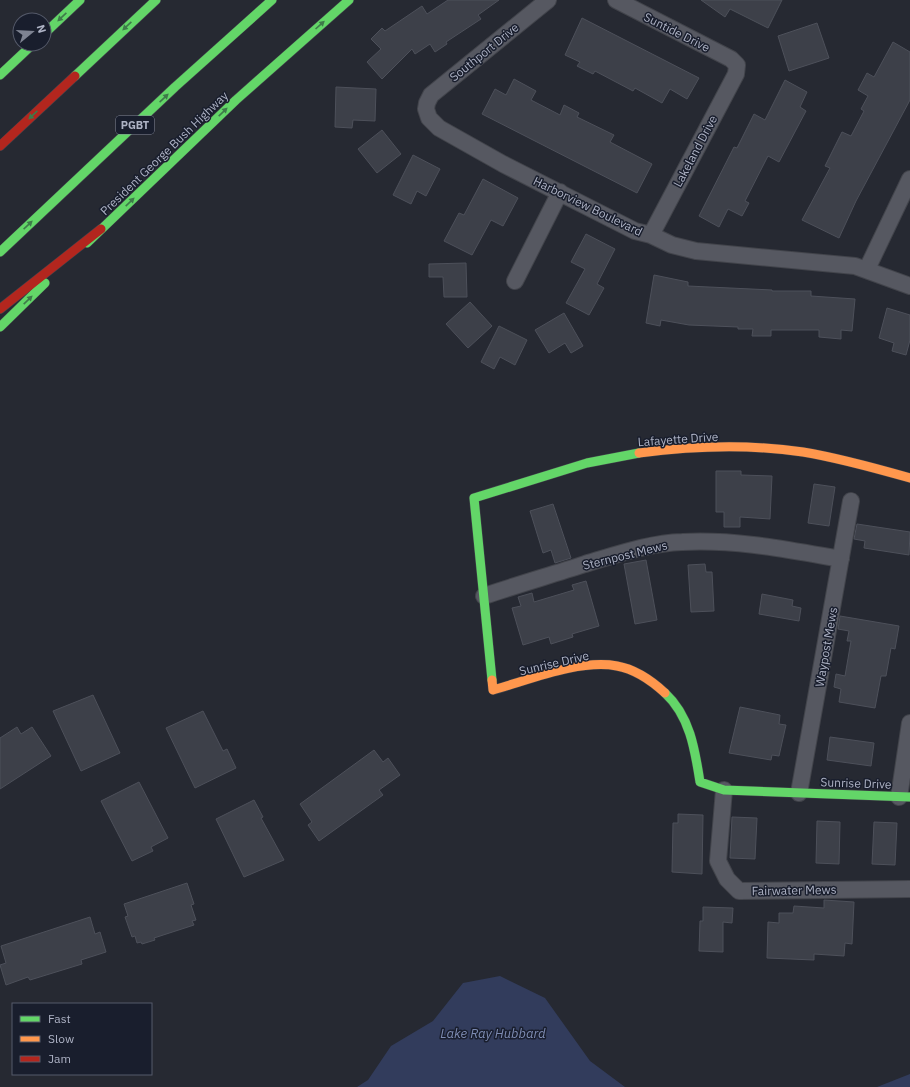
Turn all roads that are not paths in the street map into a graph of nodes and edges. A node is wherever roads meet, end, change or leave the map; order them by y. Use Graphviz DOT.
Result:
graph roads {
  1 [pos="80,0"];
  2 [pos="156,0"];
  3 [pos="272,0"];
  4 [pos="349,0"];
  5 [pos="548,0"];
  6 [pos="616,0"];
  7 [pos="52,26"];
  8 [pos="24,52"];
  9 [pos="737,65"];
  10 [pos="0,75"];
  11 [pos="426,109"];
  12 [pos="0,146"];
  13 [pos="910,179"];
  14 [pos="560,192"];
  15 [pos="102,229"];
  16 [pos="651,236"];
  17 [pos="0,252"];
  18 [pos="867,269"];
  19 [pos="515,281"];
  20 [pos="910,286"];
  21 [pos="0,310"];
  22 [pos="0,327"];
  23 [pos="910,478"];
  24 [pos="474,498"];
  25 [pos="851,501"];
  26 [pos="841,559"];
  27 [pos="484,596"];
  28 [pos="910,723"];
  29 [pos="724,790"];
  30 [pos="799,793"];
  31 [pos="904,797"];
  32 [pos="910,889"];
  1 -- 7 [label="main road, one-way"];
  2 -- 12 [label="main road, one-way"];
  17 -- 3 [label="main road, PGBT, one-way"];
  15 -- 4 [label="main road, President George Bush Highway, one-way"];
  5 -- 11 [label="street, Southport Drive"];
  6 -- 9 [label="street, Suntide Drive"];
  8 -- 10 [label="main road"];
  9 -- 16 [label="street, Lakeland Drive"];
  11 -- 14 [label="street, Harborview Boulevard"];
  13 -- 18 [label="street"];
  14 -- 16 [label="street, Harborview Boulevard"];
  14 -- 19 [label="street"];
  15 -- 21 [label="main road"];
  22 -- 15 [label="main road, President George Bush Highway, one-way"];
  16 -- 18 [label="street, Harborview Boulevard"];
  18 -- 20 [label="street, Harborview Boulevard"];
  23 -- 24 [label="main road, Lafayette Drive"];
  24 -- 27 [label="main road, Sunrise Drive"];
  25 -- 26 [label="street, Waypost Mews"];
  26 -- 27 [label="street, Sternpost Mews"];
  26 -- 30 [label="street, Waypost Mews"];
  27 -- 29 [label="main road, Sunrise Drive"];
  28 -- 31 [label="street"];
  29 -- 30 [label="main road, Sunrise Drive"];
  29 -- 32 [label="street, Fairwater Mews"];
  30 -- 31 [label="main road, Sunrise Drive"];
}
